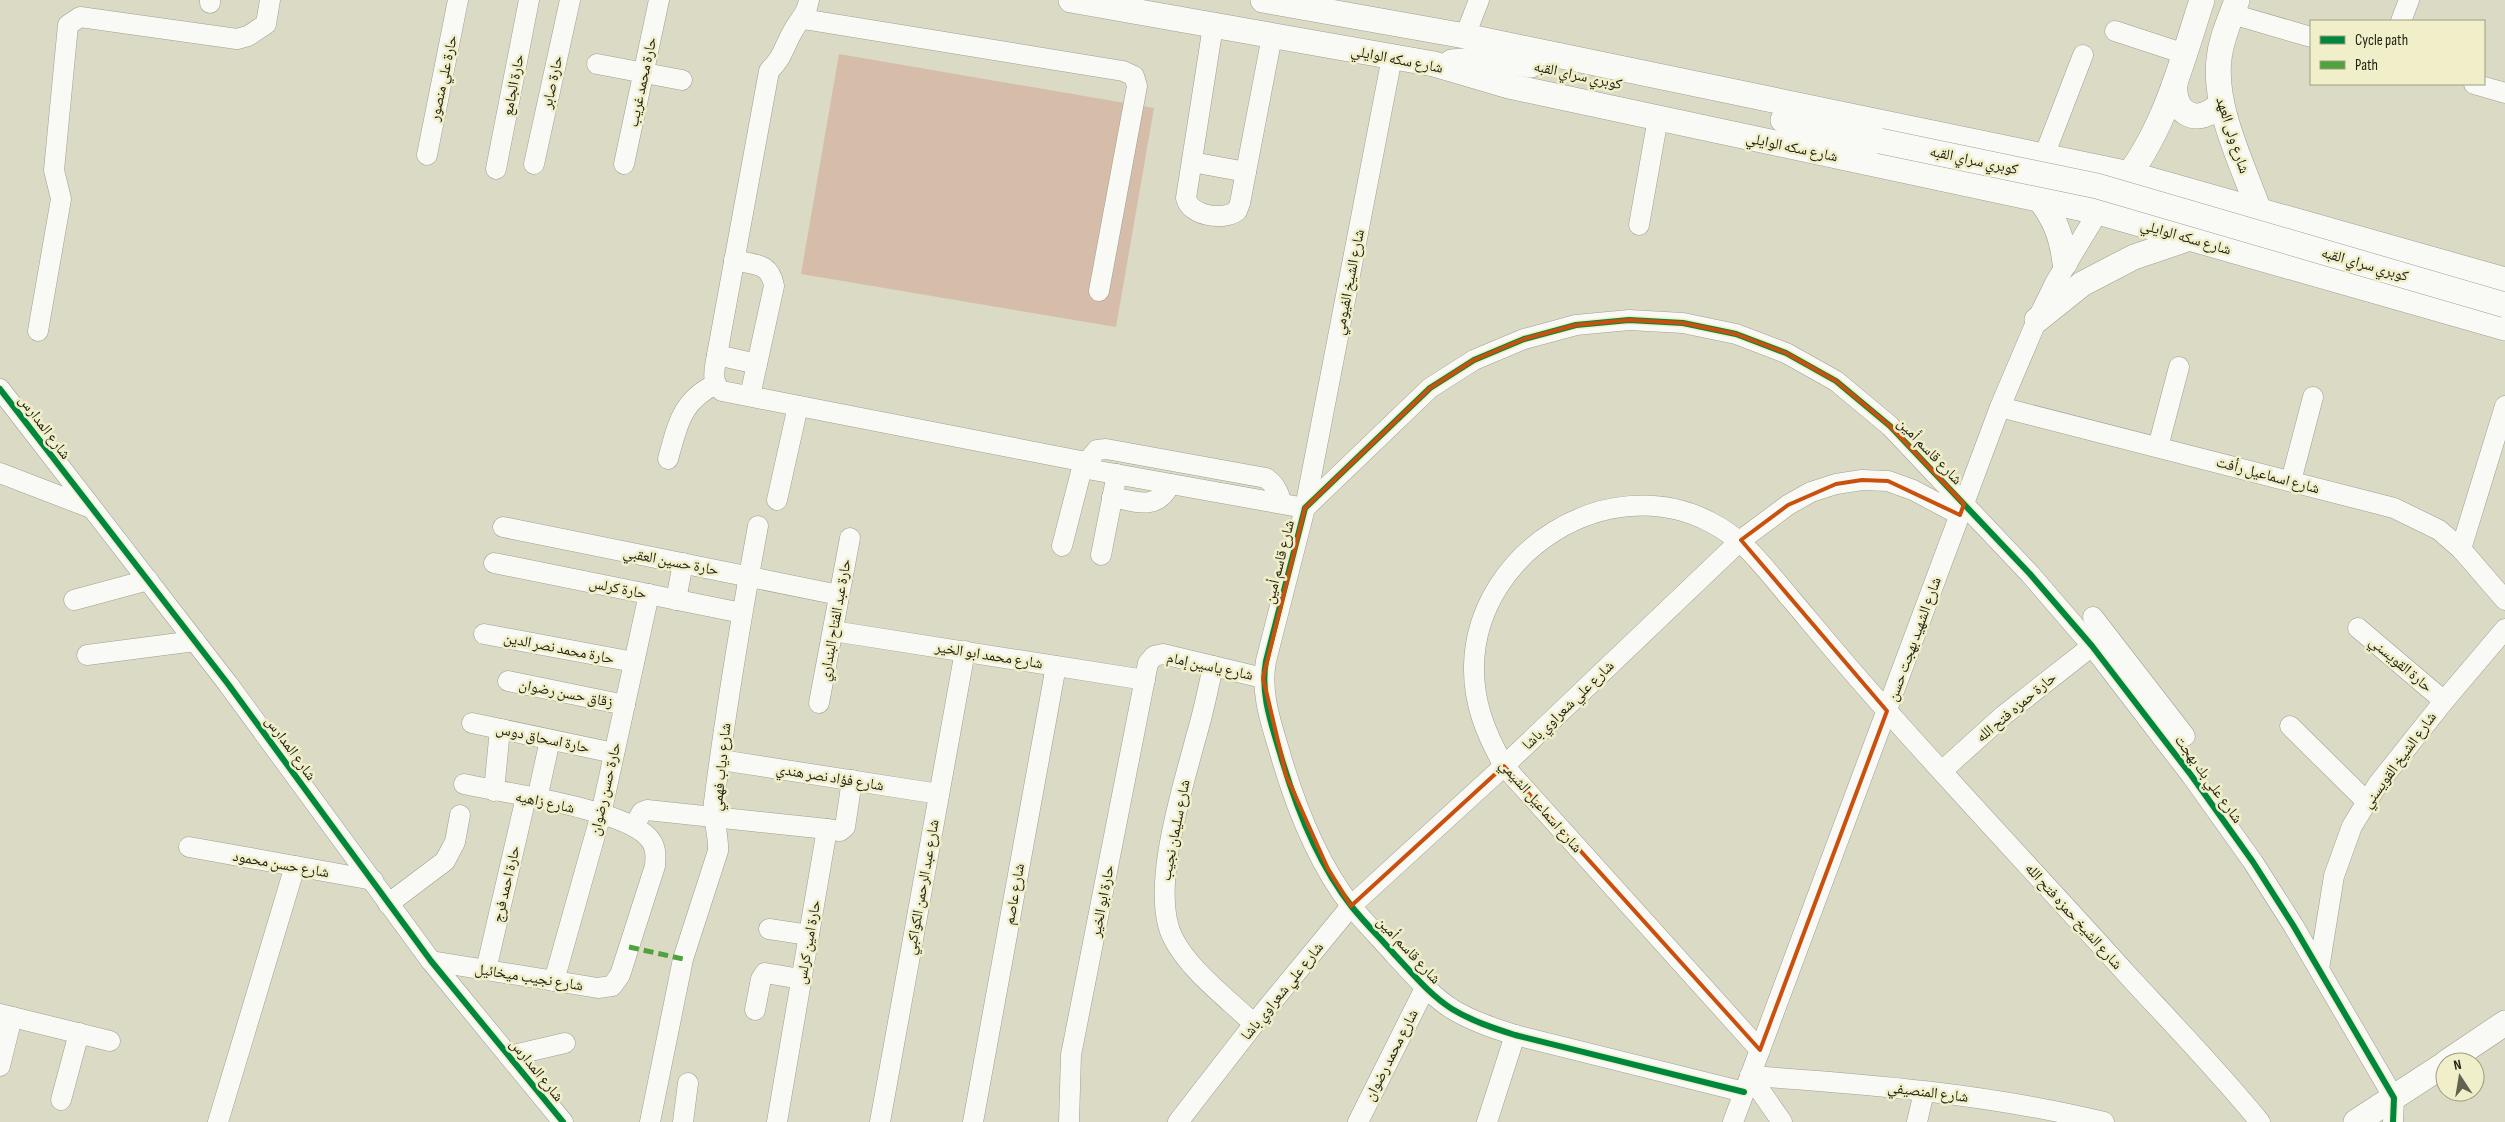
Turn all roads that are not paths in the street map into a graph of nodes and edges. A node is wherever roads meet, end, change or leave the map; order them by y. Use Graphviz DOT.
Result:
graph roads {
  1 [pos="270,0"];
  2 [pos="458,0"];
  3 [pos="529,0"];
  4 [pos="570,0"];
  5 [pos="659,0"];
  6 [pos="1071,0"];
  7 [pos="1263,0"];
  8 [pos="1479,0"];
  9 [pos="2202,0"];
  10 [pos="2409,0"];
  11 [pos="2234,7"];
  12 [pos="806,9"];
  13 [pos="2401,20"];
  14 [pos="1212,26"];
  15 [pos="2114,31"];
  16 [pos="1272,36"];
  17 [pos="1465,36"];
  18 [pos="2310,37"];
  19 [pos="2185,54"];
  20 [pos="2083,55"];
  21 [pos="1392,57"];
  22 [pos="597,64"];
  23 [pos="1434,64"];
  24 [pos="644,73"];
  25 [pos="682,80"];
  26 [pos="2175,83"];
  27 [pos="2477,85"];
  28 [pos="2505,93"];
  29 [pos="2221,102"];
  30 [pos="1658,118"];
  31 [pos="427,155"];
  32 [pos="2044,156"];
  33 [pos="1192,162"];
  34 [pos="534,164"];
  35 [pos="624,164"];
  36 [pos="496,169"];
  37 [pos="1246,172"];
  38 [pos="2130,174"];
  39 [pos="2041,201"];
  40 [pos="2259,211"];
  41 [pos="2098,212"];
  42 [pos="1639,225"];
  43 [pos="2190,238"];
  44 [pos="734,260"];
  45 [pos="2065,263"];
  46 [pos="2505,280"];
  47 [pos="1099,291"];
  48 [pos="2505,305"];
  49 [pos="2037,320"];
  50 [pos="2505,328"];
  51 [pos="38,331"];
  52 [pos="717,355"];
  53 [pos="757,364"];
  54 [pos="2179,368"];
  55 [pos="716,384"];
  56 [pos="0,389"];
  57 [pos="750,396"];
  58 [pos="2313,397"];
  59 [pos="798,406"];
  60 [pos="2000,406"];
  61 [pos="2505,406"];
  62 [pos="2158,447"];
  63 [pos="668,459"];
  64 [pos="1084,465"];
  65 [pos="0,473"];
  66 [pos="1117,474"];
  67 [pos="2291,481"];
  68 [pos="1170,484"];
  69 [pos="1112,497"];
  70 [pos="777,500"];
  71 [pos="1281,503"];
  72 [pos="91,508"];
  73 [pos="1306,508"];
  74 [pos="1962,509"];
  75 [pos="758,526"];
  76 [pos="503,527"];
  77 [pos="850,538"];
  78 [pos="1741,540"];
  79 [pos="1062,546"];
  80 [pos="2461,549"];
  81 [pos="1101,554"];
  82 [pos="494,563"];
  83 [pos="683,563"];
  84 [pos="748,576"];
  85 [pos="148,580"];
  86 [pos="648,594"];
  87 [pos="839,595"];
  88 [pos="74,600"];
  89 [pos="676,600"];
  90 [pos="2505,600"];
  91 [pos="742,613"];
  92 [pos="2093,617"];
  93 [pos="2358,628"];
  94 [pos="2505,629"];
  95 [pos="833,631"];
  96 [pos="484,634"];
  97 [pos="195,641"];
  98 [pos="2092,646"];
  99 [pos="966,651"];
  100 [pos="87,655"];
  101 [pos="634,662"];
  102 [pos="1056,666"];
  103 [pos="1213,666"];
  104 [pos="2126,675"];
  105 [pos="1263,678"];
  106 [pos="1145,680"];
  107 [pos="508,681"];
  108 [pos="2444,701"];
  109 [pos="819,703"];
  110 [pos="624,705"];
  111 [pos="1887,712"];
  112 [pos="472,723"];
  113 [pos="2290,726"];
  114 [pos="500,729"];
  115 [pos="2185,736"];
  116 [pos="550,740"];
  117 [pos="614,753"];
  118 [pos="721,760"];
  119 [pos="1504,766"];
  120 [pos="1942,771"];
  121 [pos="852,780"];
  122 [pos="464,784"];
  123 [pos="494,791"];
  124 [pos="939,794"];
  125 [pos="532,798"];
  126 [pos="2367,802"];
  127 [pos="601,814"];
  128 [pos="460,815"];
  129 [pos="714,816"];
  130 [pos="634,826"];
  131 [pos="827,829"];
  132 [pos="189,847"];
  133 [pos="295,866"];
  134 [pos="373,880"];
  135 [pos="388,904"];
  136 [pos="1351,906"];
  137 [pos="769,929"];
  138 [pos="809,935"];
  139 [pos="431,961"];
  140 [pos="2319,969"];
  141 [pos="486,970"];
  142 [pos="620,976"];
  143 [pos="801,979"];
  144 [pos="554,981"];
  145 [pos="1424,988"];
  146 [pos="755,1010"];
  147 [pos="6,1015"];
  148 [pos="2505,1023"];
  149 [pos="1254,1024"];
  150 [pos="79,1033"];
  151 [pos="1515,1036"];
  152 [pos="110,1041"];
  153 [pos="565,1043"];
  154 [pos="1760,1050"];
  155 [pos="2462,1052"];
  156 [pos="509,1056"];
  157 [pos="0,1066"];
  158 [pos="2435,1073"];
  159 [pos="688,1083"];
  160 [pos="1747,1084"];
  161 [pos="1924,1092"];
  162 [pos="60,1100"];
  163 [pos="2393,1110"];
  164 [pos="218,1122"];
  165 [pos="564,1122"];
  166 [pos="650,1122"];
  167 [pos="683,1122"];
  168 [pos="777,1122"];
  169 [pos="880,1122"];
  170 [pos="973,1122"];
  171 [pos="1069,1122"];
  172 [pos="1178,1122"];
  173 [pos="1358,1122"];
  174 [pos="1487,1122"];
  175 [pos="1733,1122"];
  176 [pos="1782,1122"];
  177 [pos="1917,1122"];
  178 [pos="2104,1122"];
  179 [pos="2260,1122"];
  180 [pos="2356,1122"];
  1 -- 51 [label="street"];
  2 -- 31 [label="street, حارة علي منصور"];
  3 -- 36 [label="street, حارة الجامع"];
  4 -- 34 [label="street, حارة صابر"];
  5 -- 24 [label="street, حارة محمد غريب"];
  6 -- 14 [label="main road, شارع سكه الوايلي"];
  7 -- 17 [label="main road"];
  8 -- 17 [label="street"];
  9 -- 19 [label="main road"];
  10 -- 13 [label="street"];
  11 -- 18 [label="street"];
  11 -- 29 [label="main road, شارع ولى العهد"];
  12 -- 44 [label="street"];
  12 -- 47 [label="street"];
  14 -- 16 [label="main road, شارع سكه الوايلي"];
  14 -- 33 [label="street"];
  15 -- 19 [label="street"];
  16 -- 21 [label="main road, شارع سكه الوايلي"];
  16 -- 37 [label="street"];
  17 -- 32 [label="main road"];
  19 -- 26 [label="main road"];
  20 -- 32 [label="street"];
  21 -- 23 [label="main road, شارع سكه الوايلي"];
  21 -- 73 [label="street, شارع الشيخ الفيومي"];
  22 -- 24 [label="street"];
  23 -- 30 [label="main road, شارع سكه الوايلي"];
  23 -- 48 [label="main road, كوبري سراي القبه, bridge"];
  24 -- 25 [label="street"];
  24 -- 35 [label="street, حارة محمد غريب"];
  26 -- 29 [label="main road"];
  26 -- 38 [label="main road"];
  27 -- 28 [label="street"];
  29 -- 40 [label="main road, شارع ولى العهد"];
  30 -- 39 [label="main road, شارع سكه الوايلي"];
  30 -- 42 [label="street"];
  32 -- 38 [label="main road"];
  33 -- 37 [label="street"];
  33 -- 37 [label="street"];
  38 -- 40 [label="main road"];
  38 -- 41 [label="main road"];
  39 -- 41 [label="main road, شارع سكه الوايلي"];
  39 -- 45 [label="main road"];
  40 -- 46 [label="main road"];
  41 -- 43 [label="main road, شارع سكه الوايلي"];
  41 -- 45 [label="street, شارع الشهيد بهجت حسن"];
  43 -- 49 [label="main road"];
  43 -- 50 [label="main road, شارع سكه الوايلي"];
  44 -- 52 [label="street"];
  44 -- 53 [label="street"];
  45 -- 49 [label="street, شارع الشهيد بهجت حسن"];
  49 -- 60 [label="street, شارع الشهيد بهجت حسن"];
  52 -- 53 [label="street"];
  52 -- 55 [label="street"];
  53 -- 57 [label="street"];
  54 -- 62 [label="street"];
  55 -- 57 [label="street"];
  55 -- 63 [label="street"];
  56 -- 72 [label="street, شارع المدارس"];
  57 -- 59 [label="street"];
  58 -- 67 [label="street"];
  59 -- 64 [label="street"];
  59 -- 70 [label="street"];
  60 -- 62 [label="street, شارع اسماعيل رأفت"];
  60 -- 74 [label="street, شارع الشهيد بهجت حسن"];
  61 -- 80 [label="street"];
  62 -- 67 [label="street, شارع اسماعيل رأفت"];
  64 -- 66 [label="street"];
  64 -- 71 [label="street"];
  64 -- 79 [label="street"];
  65 -- 72 [label="street"];
  66 -- 68 [label="street"];
  66 -- 69 [label="street"];
  67 -- 80 [label="street, شارع اسماعيل رأفت"];
  68 -- 69 [label="street"];
  68 -- 71 [label="street"];
  69 -- 81 [label="street"];
  71 -- 73 [label="street"];
  72 -- 85 [label="street, شارع المدارس"];
  73 -- 74 [label="street, شارع قاسم أمين"];
  73 -- 105 [label="street, شارع قاسم أمين"];
  74 -- 78 [label="street, شارع علي شعراوي باشا"];
  74 -- 98 [label="street, شارع علي بك بهجت"];
  74 -- 111 [label="street, شارع الشهيد بهجت حسن"];
  75 -- 84 [label="street, شارع دياب فهمي"];
  76 -- 83 [label="street, حارة حسين العقبي"];
  77 -- 87 [label="street, حارة عبد الفتاح البنداري"];
  78 -- 111 [label="street, شارع اسماعيل الشيمي"];
  78 -- 119 [label="street, شارع علي شعراوي باشا"];
  78 -- 119 [label="street, شارع اسماعيل الشيمي"];
  80 -- 90 [label="street, شارع اسماعيل رأفت"];
  82 -- 86 [label="street, حارة كرلس"];
  83 -- 84 [label="street, حارة حسين العقبي"];
  83 -- 89 [label="street"];
  84 -- 87 [label="street, حارة حسين العقبي"];
  84 -- 91 [label="street, شارع دياب فهمي"];
  85 -- 88 [label="street"];
  85 -- 97 [label="street, شارع المدارس"];
  86 -- 89 [label="street, حارة كرلس"];
  86 -- 101 [label="street, حارة حسن رضوان"];
  87 -- 95 [label="street, حارة عبد الفتاح البنداري"];
  89 -- 91 [label="street, حارة كرلس"];
  91 -- 118 [label="street, شارع دياب فهمي"];
  92 -- 104 [label="street"];
  93 -- 108 [label="street, حارة القويسني"];
  94 -- 108 [label="street, شارع الشيخ القويسني"];
  95 -- 99 [label="street, شارع محمد ابو الخير"];
  95 -- 109 [label="street, حارة عبد الفتاح البنداري"];
  96 -- 101 [label="street, حارة محمد نصر الدين"];
  97 -- 100 [label="street"];
  97 -- 134 [label="street, شارع المدارس"];
  98 -- 104 [label="street, شارع علي بك بهجت"];
  98 -- 120 [label="street, حارة حمزه فتح الله"];
  99 -- 102 [label="street, شارع محمد ابو الخير"];
  99 -- 124 [label="street, شارع عبد الرحمن الكواكبي"];
  101 -- 110 [label="street, حارة حسن رضوان"];
  102 -- 106 [label="street, شارع محمد ابو الخير"];
  102 -- 170 [label="street, شارع عاصم"];
  103 -- 105 [label="street, شارع ياسين إمام"];
  103 -- 106 [label="street, شارع ياسين إمام"];
  103 -- 149 [label="street, شارع سليمان نجيب"];
  104 -- 115 [label="street"];
  104 -- 140 [label="street, شارع علي بك بهجت"];
  105 -- 136 [label="street, شارع قاسم أمين"];
  106 -- 171 [label="street, حارة ابو الخير"];
  107 -- 110 [label="street, زقاق حسن رضوان"];
  108 -- 126 [label="street, شارع الشيخ القويسني"];
  110 -- 117 [label="street, حارة حسن رضوان"];
  111 -- 120 [label="street, شارع الشيخ حمزه فتح الله"];
  111 -- 154 [label="street, شارع الشهيد بهجت حسن"];
  112 -- 114 [label="street, حارة اسحاق دوس"];
  113 -- 126 [label="street"];
  114 -- 116 [label="street, حارة اسحاق دوس"];
  114 -- 123 [label="street"];
  116 -- 117 [label="street, حارة اسحاق دوس"];
  116 -- 125 [label="street, حارة احمد فرج"];
  117 -- 127 [label="street, حارة حسن رضوان"];
  118 -- 121 [label="street, شارع فؤاد نصر هندي"];
  118 -- 129 [label="street, شارع دياب فهمي"];
  119 -- 136 [label="street, شارع علي شعراوي باشا"];
  119 -- 154 [label="street, شارع اسماعيل الشيمي"];
  120 -- 179 [label="street, شارع الشيخ حمزه فتح الله"];
  121 -- 124 [label="street, شارع فؤاد نصر هندي"];
  121 -- 131 [label="street"];
  122 -- 123 [label="street, شارع زاهيه"];
  123 -- 125 [label="street, شارع زاهيه"];
  124 -- 169 [label="street, شارع عبد الرحمن الكواكبي"];
  125 -- 127 [label="street, شارع زاهيه"];
  125 -- 141 [label="street, حارة احمد فرج"];
  126 -- 140 [label="street, شارع الشيخ القويسني"];
  127 -- 130 [label="street, شارع زاهيه"];
  127 -- 144 [label="street, حارة حسن رضوان"];
  128 -- 135 [label="street"];
  129 -- 130 [label="street"];
  129 -- 131 [label="street"];
  129 -- 166 [label="street, شارع دياب فهمي"];
  130 -- 142 [label="street, شارع زاهيه"];
  131 -- 138 [label="street, حارة امين كرلس"];
  132 -- 133 [label="street, شارع حسن محمود"];
  133 -- 134 [label="street, شارع حسن محمود"];
  133 -- 164 [label="street"];
  134 -- 135 [label="street, شارع المدارس"];
  135 -- 139 [label="street, شارع المدارس"];
  136 -- 145 [label="street, شارع قاسم أمين"];
  136 -- 149 [label="street, شارع علي شعراوي باشا"];
  137 -- 138 [label="street"];
  138 -- 143 [label="street, حارة امين كرلس"];
  139 -- 141 [label="street, شارع نجيب ميخائيل"];
  139 -- 156 [label="street, شارع المدارس"];
  140 -- 163 [label="street, شارع علي بك بهجت"];
  141 -- 144 [label="street, شارع نجيب ميخائيل"];
  142 -- 144 [label="street, شارع نجيب ميخائيل"];
  143 -- 146 [label="street"];
  143 -- 168 [label="street, حارة امين كرلس"];
  145 -- 151 [label="street, شارع قاسم أمين"];
  145 -- 173 [label="street, شارع محمد رضوان"];
  147 -- 150 [label="street"];
  147 -- 157 [label="street"];
  148 -- 155 [label="main road"];
  149 -- 172 [label="street, شارع علي شعراوي باشا"];
  150 -- 152 [label="street"];
  150 -- 162 [label="street"];
  151 -- 160 [label="street, شارع قاسم أمين"];
  151 -- 174 [label="street"];
  153 -- 156 [label="street"];
  154 -- 160 [label="street, شارع الشهيد بهجت حسن"];
  156 -- 165 [label="street, شارع المدارس"];
  158 -- 163 [label="main road"];
  159 -- 167 [label="street"];
  160 -- 161 [label="street, شارع المنصيفي"];
  160 -- 175 [label="street"];
  160 -- 176 [label="street"];
  161 -- 177 [label="street"];
  161 -- 178 [label="street, شارع المنصيفي"];
  163 -- 180 [label="main road"];
}
